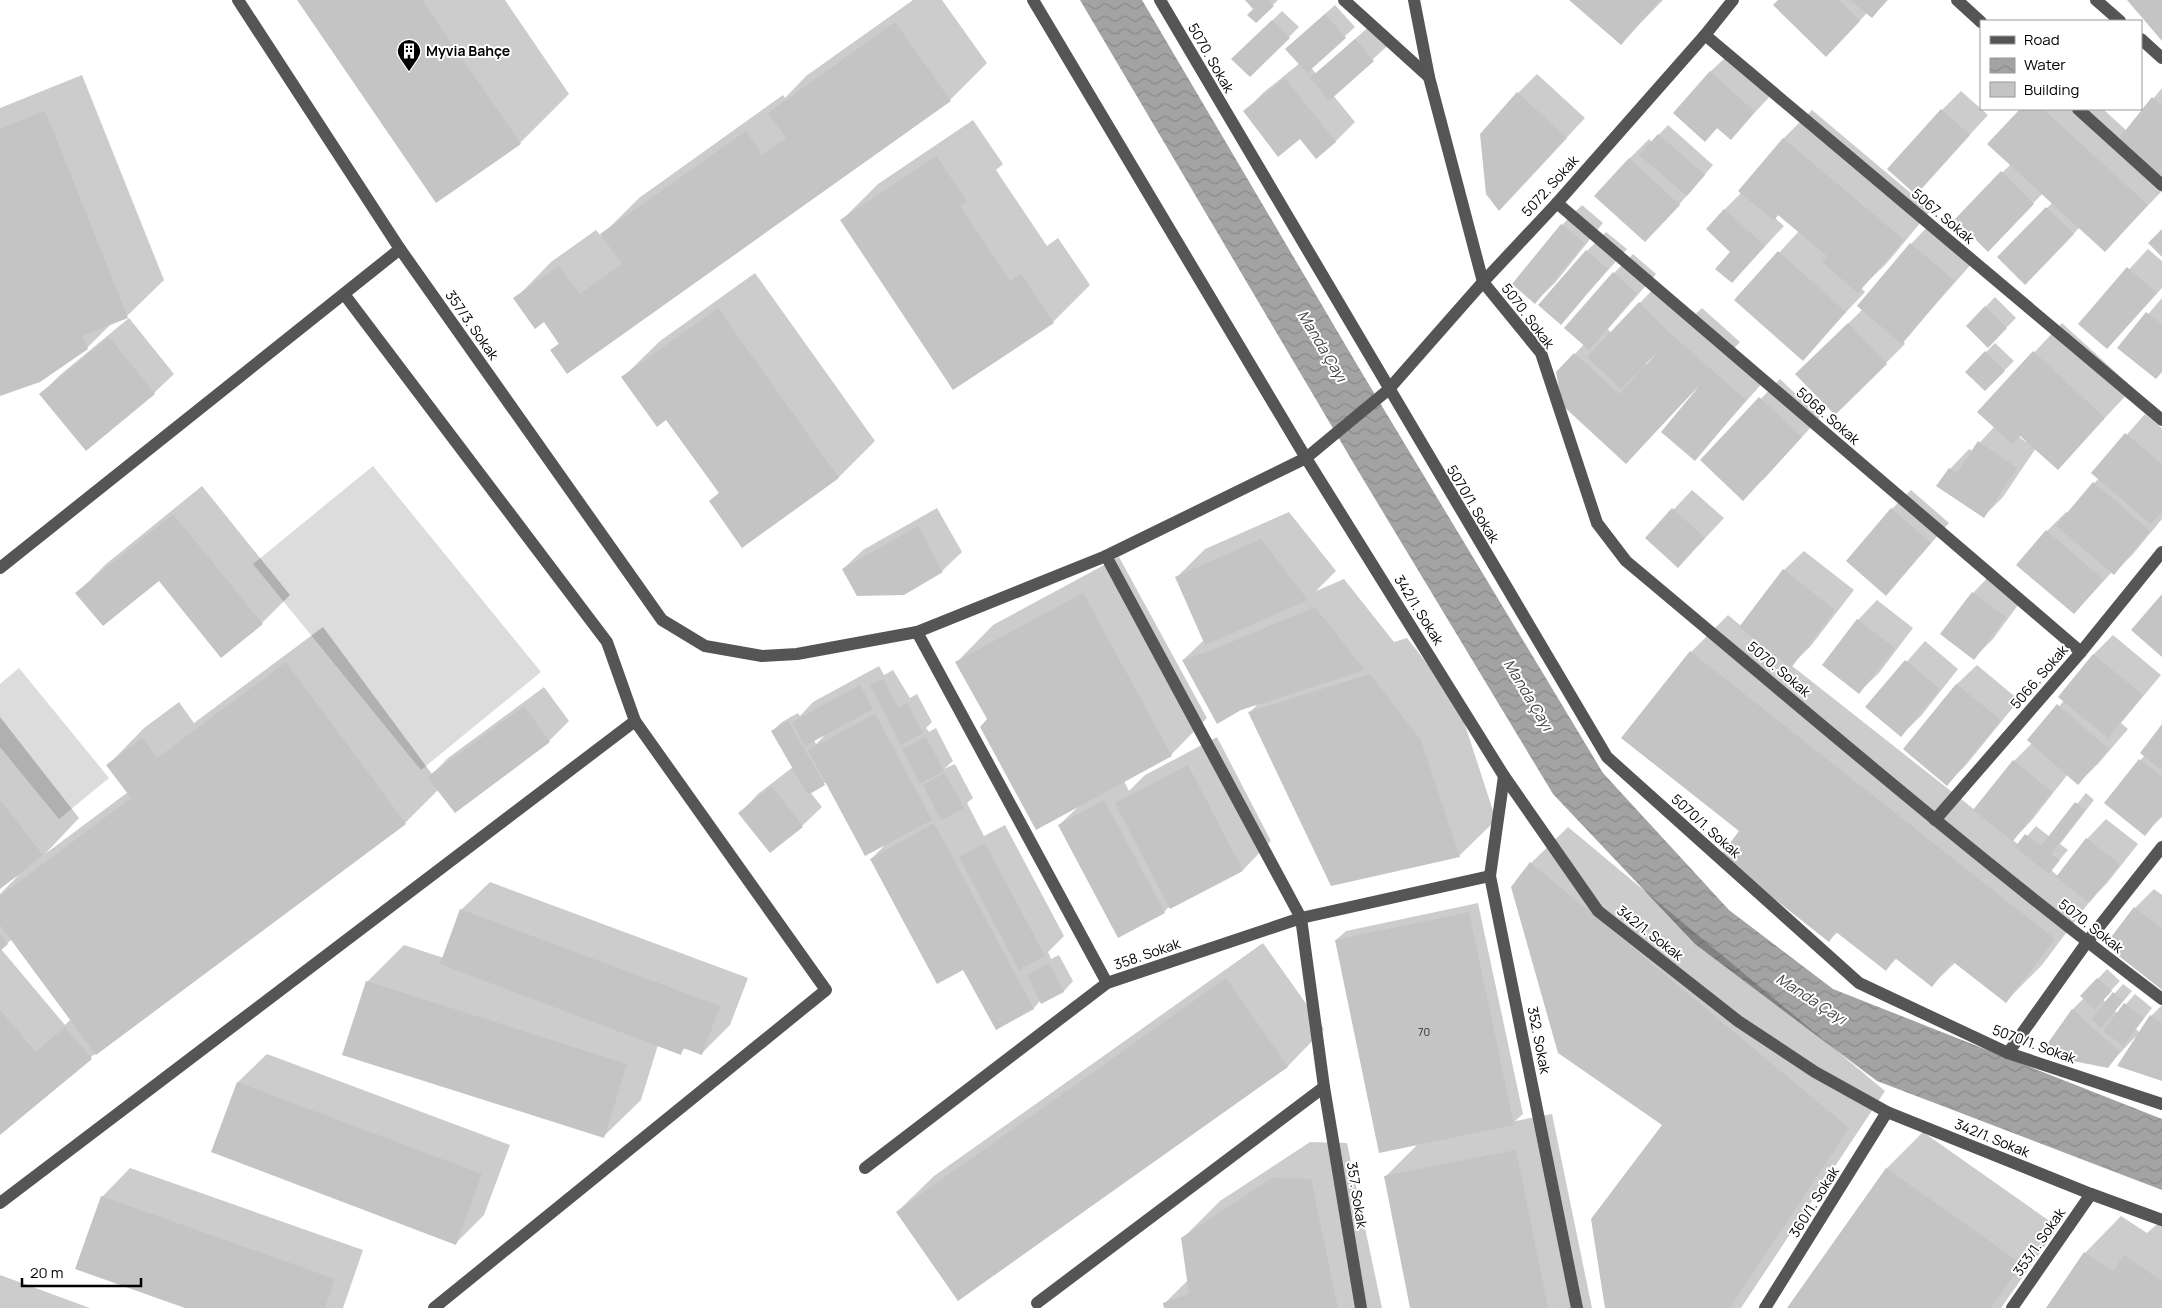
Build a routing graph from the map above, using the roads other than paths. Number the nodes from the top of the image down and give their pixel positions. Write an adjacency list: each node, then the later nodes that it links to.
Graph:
1 (238, 0): 18 (street, 357/3. Sokak)
2 (1033, 0): 23 (street, 342/1. Sokak)
3 (1160, 0): 21 (street, 5070. Sokak)
4 (1344, 0): 14 (street)
5 (1414, 0): 14 (street)
6 (1733, 0): 11 (street, 5072. Sokak)
7 (1957, 0): 10 (street)
8 (2096, 0): 9 (street)
9 (2119, 20)
10 (1980, 21)
11 (1705, 35): 17 (street, 5072. Sokak); 22 (street, 5067. Sokak)
12 (2142, 40): 13 (street)
13 (2162, 58)
14 (1429, 77): 19 (street)
15 (2079, 110): 16 (street)
16 (2162, 185)
17 (1556, 203): 19 (street, 5072. Sokak); 29 (street, 5068. Sokak)
18 (400, 249): 20 (street); 28 (street, 357/3. Sokak)
19 (1483, 282): 21 (street, 5072. Sokak); 32 (street, 5070. Sokak)
20 (344, 294): 26 (street); 30 (street)
21 (1388, 390): 23 (street, 5072. Sokak); 39 (street, 5070/1. Sokak)
22 (2162, 420)
23 (1306, 458): 25 (street, 5072. Sokak); 31 (street, 342/1. Sokak)
24 (2162, 552): 29 (street, 5066. Sokak)
25 (1106, 556): 27 (street, 5072. Sokak); 35 (street)
26 (0, 568)
27 (917, 632): 28 (street, 5072. Sokak); 37 (street)
28 (705, 646)
29 (2081, 652): 32 (street, 5066. Sokak)
30 (635, 721): 45 (street); 48 (street)
31 (1504, 776): 34 (street, 352. Sokak); 42 (street, 342/1. Sokak)
32 (1935, 820): 36 (street, 5070. Sokak)
33 (2162, 847): 36 (street)
34 (1490, 876): 35 (street, 358. Sokak); 50 (street, 352. Sokak)
35 (1301, 918): 37 (street, 358. Sokak); 40 (street, 357. Sokak)
36 (2087, 942): 38 (street, 5070. Sokak); 39 (street)
37 (1107, 983): 43 (street, 358. Sokak)
38 (2162, 999)
39 (2008, 1053): 41 (street, 5070/1. Sokak)
40 (1324, 1087): 47 (street); 49 (street, 357. Sokak)
41 (2162, 1104)
42 (1887, 1112): 44 (street, 342/1. Sokak); 51 (street, 360/1. Sokak)
43 (865, 1168)
44 (2091, 1194): 46 (street, 342/1. Sokak); 52 (street, 353/1. Sokak)
45 (0, 1203)
46 (2162, 1220)
47 (1038, 1303)
48 (434, 1308)
49 (1361, 1308)
50 (1577, 1308)
51 (1765, 1308)
52 (2012, 1308)

